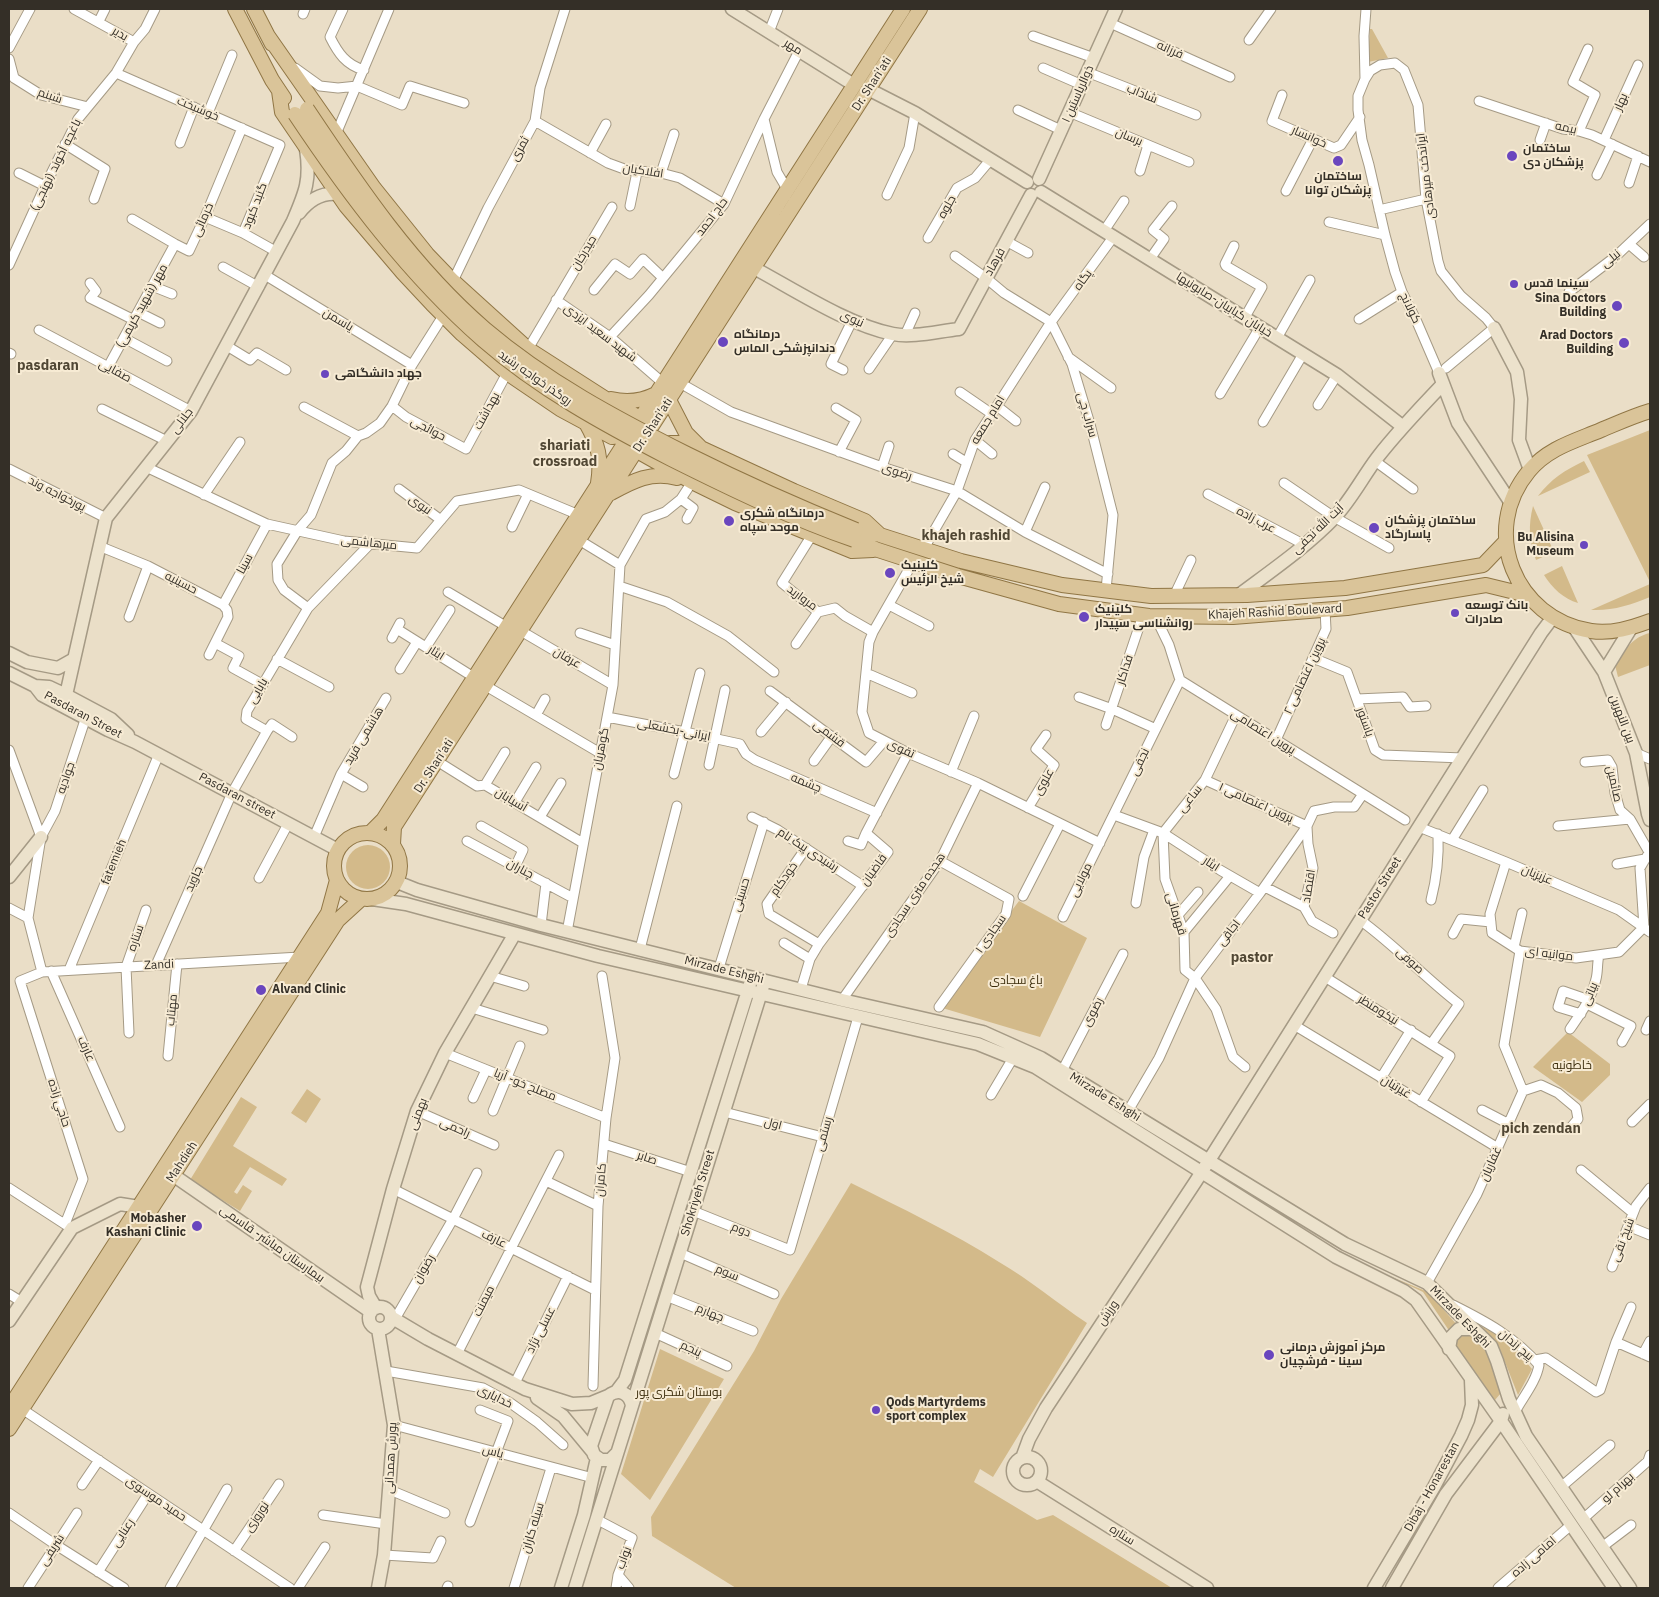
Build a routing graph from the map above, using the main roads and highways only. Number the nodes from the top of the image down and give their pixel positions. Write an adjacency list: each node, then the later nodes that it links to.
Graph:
1 (235, 9): 10 (main road)
2 (254, 9): 7 (main road)
3 (732, 9): 8 (main road, مهر)
4 (903, 9): 8 (main road, Dr. Shari'ati)
5 (920, 9): 9 (main road, Dr. Shari'ati)
6 (1116, 9): 13 (main road, ذوالریاستین ۱)
7 (268, 36): 11 (main road); 21 (main road)
8 (854, 85): 20 (main road, Dr. Shari'ati)
9 (868, 89): 13 (main road, خیابان کبابیان-صابونیها); 16 (main road, Dr. Shari'ati)
10 (278, 91): 11 (main road); 12 (main road)
11 (301, 111): 33 (main road, روگذر خواجه رشید, bridge)
12 (306, 149): 14 (main road); 15 (main road, جلالی)
13 (1035, 187): 18 (main road, فرهاد); 25 (main road, خیابان کبابیان-صابونیها)
14 (338, 194): 15 (main road); 23 (main road)
15 (293, 221): 45 (main road, جلالی)
16 (754, 268): 18 (main road, نبوی); 20 (main road, Dr. Shari'ati)
17 (1494, 328): 28 (main road)
18 (959, 329)
19 (1443, 375): 25 (main road, آیت الله نجفی); 31 (main road, کولانج)
20 (663, 392): 21 (main road); 24 (main road, Dr. Shari'ati); 27 (main road)
21 (606, 399): 23 (main road); 24 (main road)
22 (1650, 411): 28 (main road)
23 (585, 422): 30 (main road)
24 (647, 422): 26 (main road, Dr. Shari'ati)
25 (1402, 426): 37 (main road, آیت الله نجفی)
26 (631, 447): 29 (main road); 30 (main road, Dr. Shari'ati)
27 (701, 448): 29 (main road); 32 (main road)
28 (1530, 470): 31 (main road)
29 (692, 482): 30 (main road); 35 (main road)
30 (603, 490): 48 (main road, Dr. Shari'ati); 48 (main road, Dr. Shari'ati)
31 (1511, 503): 34 (main road)
32 (880, 534): 33 (main road); 37 (main road, Khajeh Rashid Boulevard)
33 (855, 535): 35 (main road, Khajeh Rashid Boulevard)
34 (1506, 541): 36 (main road, Khajeh Rashid Boulevard); 38 (main road)
35 (878, 550): 39 (main road, Khajeh Rashid Boulevard)
36 (1403, 579): 37 (main road, Khajeh Rashid Boulevard); 39 (main road)
37 (1239, 595)
38 (1527, 595): 39 (main road, Khajeh Rashid Boulevard); 40 (main road)
39 (1406, 598)
40 (1553, 617): 42 (main road); 66 (main road, Pastor Street)
41 (1650, 621): 43 (main road)
42 (1574, 627): 43 (main road); 46 (main road, بین النهرین)
43 (1631, 628): 46 (main road)
44 (9, 653): 45 (main road)
45 (74, 659): 50 (main road, جلالی)
46 (1604, 672): 52 (main road, بین النهرین)
47 (9, 673): 49 (main road, Pasdaran Street)
48 (480, 682): 53 (main road, Dr. Shari'ati); 55 (main road, Dr. Shari'ati)
49 (35, 686): 50 (main road, Pasdaran Street); 51 (main road, Pasdaran Street)
50 (66, 695): 51 (main road, Pasdaran Street)
51 (135, 742): 56 (main road, Pasdaran street)
52 (1650, 820)
53 (370, 833): 55 (main road); 56 (main road)
54 (41, 837): 57 (main road)
55 (393, 844): 59 (main road)
56 (338, 850): 58 (main road)
57 (9, 878)
58 (337, 880): 60 (main road); 71 (main road, Mahdieh)
59 (397, 882): 60 (main road); 62 (main road, Mirzade Eshghi)
60 (366, 899): 61 (main road, Mirzade Eshghi); 70 (main road, Mahdieh)
61 (514, 934): 64 (main road, Mirzade Eshghi); 74 (main road, بهمنی)
62 (751, 976): 63 (main road, Mirzade Eshghi); 64 (main road, Shokriyeh Street)
63 (764, 980): 65 (main road, Shokriyeh Street); 67 (main road, Mirzade Eshghi)
64 (748, 992): 65 (main road, Mirzade Eshghi); 81 (main road, Shokriyeh Street)
65 (761, 995): 69 (main road, Mirzade Eshghi); 83 (main road, Shokriyeh Street)
66 (1223, 1138): 67 (main road); 68 (main road, Pastor Street)
67 (1176, 1141): 68 (main road, Mirzade Eshghi)
68 (1209, 1161): 69 (main road, ورزش); 72 (main road, Mirzade Eshghi)
69 (1202, 1172): 73 (main road, Mirzade Eshghi); 89 (main road, ورزش)
70 (173, 1175): 74 (main road, بیمارستان مباشر- قاسمی); 84 (main road, Mahdieh)
71 (139, 1207): 75 (main road); 84 (main road, Mahdieh)
72 (1345, 1244): 73 (main road); 77 (main road, Mirzade Eshghi)
73 (1336, 1257): 78 (main road, Mirzade Eshghi)
74 (374, 1310): 76 (main road); 76 (main road)
75 (9, 1321)
76 (387, 1323): 80 (main road); 94 (main road, پورش همدانی)
77 (1472, 1328): 78 (main road); 82 (main road, Mirzade Eshghi)
78 (1449, 1349): 79 (main road, Mirzade Eshghi)
79 (1471, 1380): 85 (main road, Mirzade Eshghi); 91 (main road, Dibaj - Honarestan)
80 (519, 1387): 81 (main road, خدایاری); 88 (main road, خدایاری)
81 (612, 1394): 83 (main road); 88 (main road, Shokriyeh Street)
82 (1509, 1399): 85 (main road, Dibaj - Honarestan); 93 (main road, Mirzade Eshghi)
83 (632, 1406): 87 (main road, Shokriyeh Street)
84 (15, 1408): 86 (main road, Mahdieh)
85 (1501, 1421): 92 (main road, Dibaj - Honarestan); 93 (main road, Mirzade Eshghi)
86 (9, 1429)
87 (617, 1453): 88 (main road); 96 (main road)
88 (594, 1455): 95 (main road)
89 (1022, 1458): 90 (main road); 90 (main road)
90 (1038, 1482): 97 (main road, ستاره)
91 (1434, 1487): 92 (main road); 98 (main road, Dibaj - Honarestan)
92 (1446, 1494): 99 (main road, Dibaj - Honarestan)
93 (1577, 1522): 100 (main road, Mirzade Eshghi); 101 (main road, Mirzade Eshghi)
94 (378, 1588)
95 (561, 1588)
96 (575, 1588)
97 (1207, 1588)
98 (1374, 1588)
99 (1392, 1588)
100 (1614, 1588)
101 (1630, 1588)

